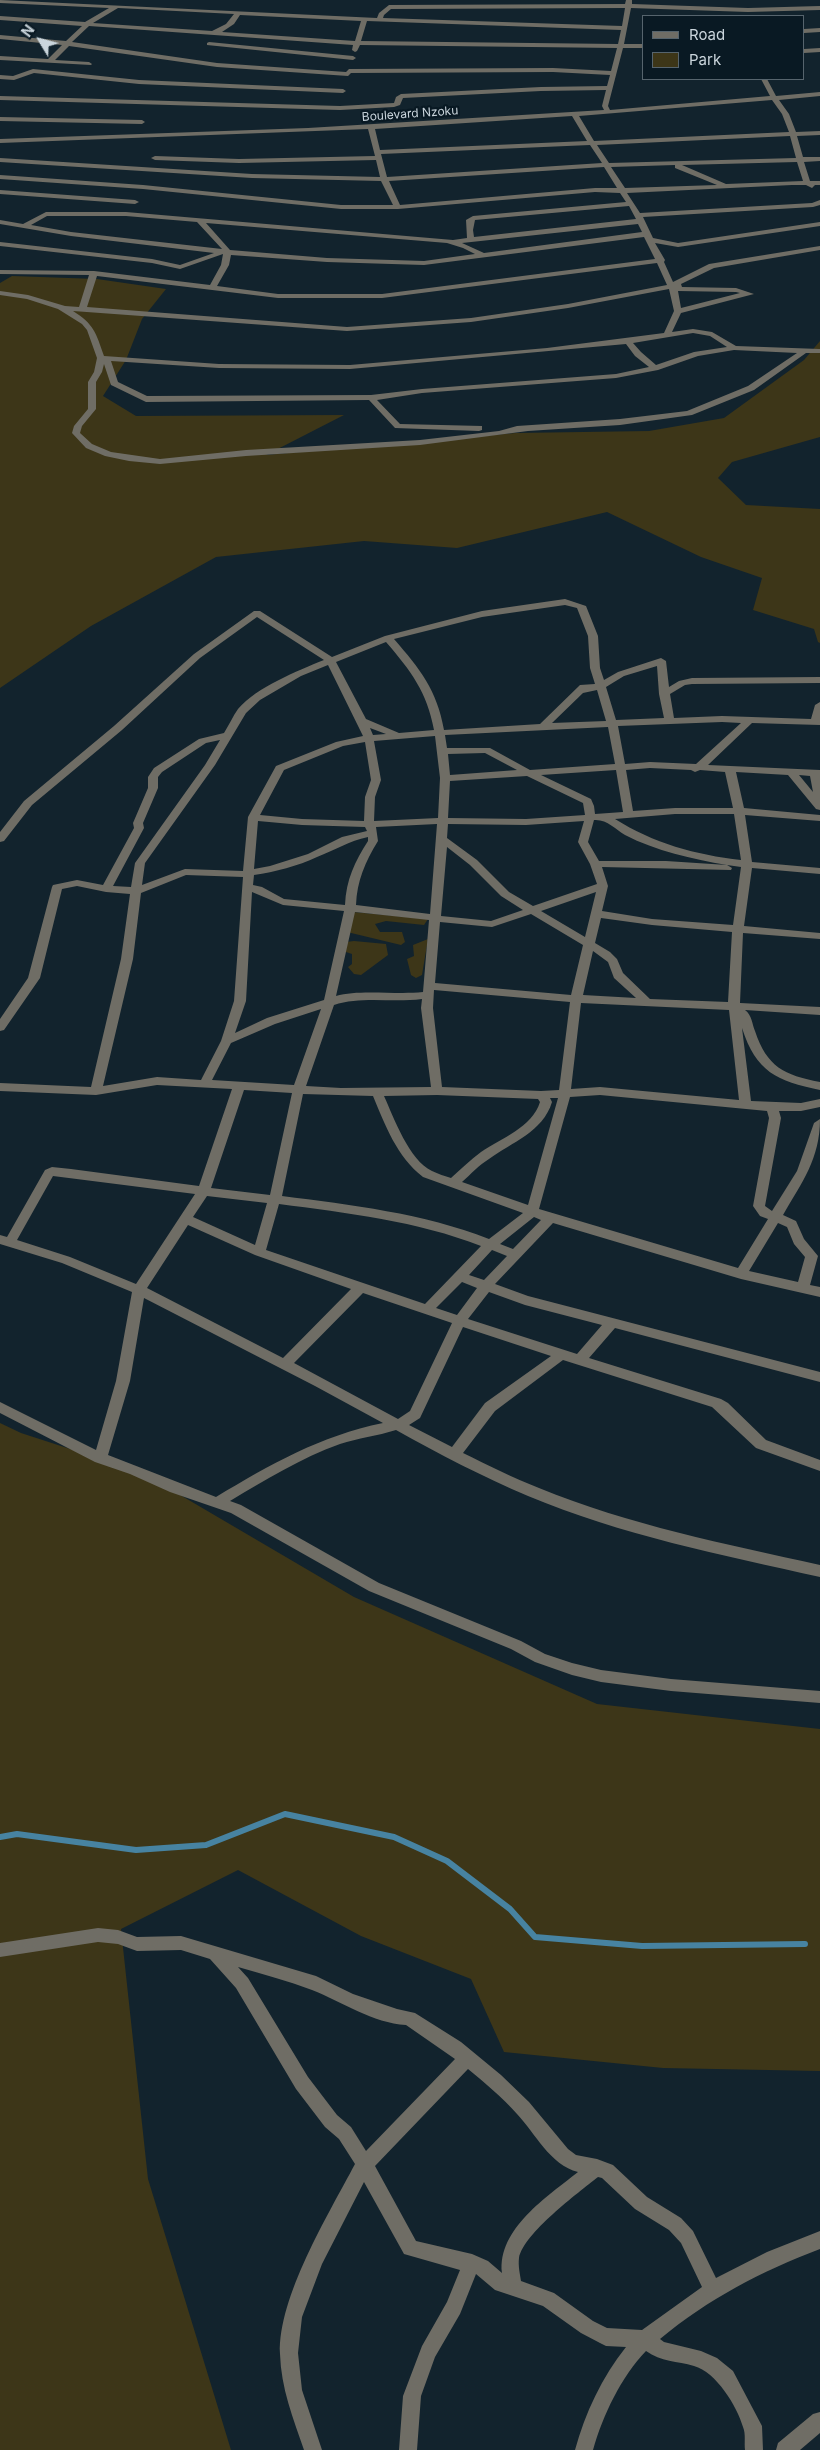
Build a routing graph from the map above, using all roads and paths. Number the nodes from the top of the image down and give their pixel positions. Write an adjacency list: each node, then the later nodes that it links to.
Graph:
1 (121, 0): 6 (street)
2 (747, 0): 9 (street)
3 (0, 1): 6 (street)
4 (412, 3): 5 (street); 13 (street)
5 (629, 3): 9 (street); 15 (street)
6 (116, 6): 8 (street); 14 (street)
7 (820, 8): 9 (street)
8 (238, 12): 12 (street); 18 (street)
9 (750, 13)
10 (0, 18): 11 (street)
11 (20, 19): 14 (street); 19 (street)
12 (364, 19): 13 (street); 21 (street)
13 (380, 20): 15 (street)
14 (88, 24): 18 (street); 20 (street)
15 (625, 28): 23 (street)
16 (805, 30): 17 (street)
17 (820, 30)
18 (211, 34): 21 (street)
19 (0, 37): 20 (street)
20 (66, 43): 29 (street); 30 (street)
21 (357, 43): 23 (street); 28 (street)
22 (210, 44): 28 (street)
23 (620, 46): 24 (street); 31 (street)
24 (642, 46)
25 (805, 50): 26 (street)
26 (820, 50)
27 (0, 58): 29 (street)
28 (353, 58): 30 (street)
29 (50, 61): 32 (street)
30 (348, 73): 31 (street); 37 (street)
31 (613, 73): 35 (street)
32 (78, 76): 33 (street); 36 (street)
33 (0, 77)
34 (764, 80): 40 (street)
35 (610, 88): 43 (street); 46 (street)
36 (194, 91): 37 (street); 41 (street)
37 (343, 91): 46 (street)
38 (820, 94): 40 (street, Boulevard Nzoku)
39 (0, 98): 42 (street)
40 (775, 98): 43 (street, Boulevard Nzoku); 50 (street)
41 (189, 104): 42 (street); 46 (street)
42 (148, 109): 47 (street)
43 (608, 112): 44 (street, Boulevard Nzoku)
44 (574, 114): 48 (street, Boulevard Nzoku); 53 (street)
45 (0, 119): 47 (street)
46 (338, 119): 48 (street, Boulevard Nzoku); 54 (street, Boulevard Nzoku)
47 (142, 122): 51 (street)
48 (370, 128): 55 (street)
49 (820, 133): 50 (street)
50 (792, 134): 53 (street); 58 (street)
51 (136, 137): 52 (street, Boulevard Nzoku); 54 (street, Boulevard Nzoku)
52 (0, 141)
53 (592, 141): 55 (street); 60 (street)
54 (157, 147): 55 (street); 61 (street)
55 (377, 155): 63 (street)
56 (820, 159): 58 (street)
57 (0, 160): 61 (street)
58 (799, 161): 59 (street); 64 (street)
59 (671, 163): 60 (street); 65 (street)
60 (607, 165): 63 (street); 68 (street)
61 (147, 170): 63 (street); 66 (street)
62 (0, 177): 66 (street)
63 (384, 179): 73 (street)
64 (807, 183): 65 (street); 67 (street)
65 (723, 185): 68 (street)
66 (140, 186): 70 (street); 73 (street)
67 (820, 187)
68 (624, 191): 72 (street); 73 (street)
69 (0, 192): 70 (street)
70 (135, 202): 74 (street)
71 (820, 202): 75 (street)
72 (631, 204): 75 (street); 81 (street)
73 (398, 207)
74 (126, 214): 76 (street); 79 (street)
75 (639, 218): 80 (street); 81 (street)
76 (200, 220): 82 (street); 85 (street)
77 (0, 222): 79 (street)
78 (820, 224): 80 (street)
79 (24, 226): 85 (street)
80 (649, 237): 86 (street); 87 (street)
81 (469, 240): 82 (street)
82 (446, 241): 86 (street)
83 (0, 244): 85 (street)
84 (820, 248): 90 (street)
85 (226, 252): 86 (street); 91 (street)
86 (482, 255)
87 (661, 260): 90 (street); 91 (street)
88 (0, 272): 89 (street)
89 (94, 273): 91 (street); 94 (street)
90 (674, 288): 94 (street); 95 (street); 95 (street)
91 (211, 289)
92 (0, 293): 93 (street)
93 (61, 308): 94 (street); 101 (street)
94 (84, 308)
95 (678, 311): 96 (street)
96 (667, 335): 97 (street); 98 (street)
97 (628, 342): 101 (street); 102 (street)
98 (734, 348): 100 (street); 102 (street)
99 (820, 351): 100 (street)
100 (803, 352): 104 (street)
101 (104, 358): 103 (street); 104 (street)
102 (654, 368): 103 (street)
103 (371, 398): 104 (street)
104 (525, 429)
105 (388, 638): 106 (street); 107 (street); 119 (street)
106 (330, 660): 114 (street); 120 (street); 140 (street)
107 (595, 668): 109 (street); 110 (street)
108 (820, 680): 111 (street)
109 (600, 686): 110 (street); 111 (street); 117 (street)
110 (578, 691): 118 (street)
111 (664, 694): 115 (street)
112 (820, 705): 116 (street)
113 (749, 720): 115 (street); 116 (street); 125 (street)
114 (362, 721): 121 (street); 122 (street)
115 (670, 721): 117 (street)
116 (818, 722)
117 (612, 723): 118 (street); 124 (street)
118 (542, 727): 119 (street)
119 (439, 732): 121 (street); 123 (street)
120 (228, 735): 148 (street); 149 (street)
121 (399, 736): 122 (street)
122 (369, 738): 134 (street); 139 (street)
123 (443, 751): 128 (street); 130 (street)
124 (619, 767): 125 (street); 128 (street); 133 (street)
125 (695, 769): 126 (street)
126 (730, 770): 127 (street); 132 (street)
127 (791, 772): 129 (street); 131 (street)
128 (530, 773): 130 (street); 136 (street)
129 (818, 773): 131 (street)
130 (445, 778): 138 (street)
131 (820, 805)
132 (739, 810): 133 (street); 137 (street); 143 (street)
133 (629, 815): 135 (street)
134 (253, 817): 139 (street); 145 (street)
135 (605, 817): 136 (street); 143 (street)
136 (590, 818): 138 (street); 142 (street)
137 (820, 818)
138 (443, 821): 139 (street); 141 (street)
139 (371, 828): 145 (street); 150 (street)
140 (0, 838)
141 (442, 839): 151 (street); 153 (street)
142 (595, 864): 143 (street); 146 (street)
143 (747, 867): 144 (street); 154 (street)
144 (820, 870)
145 (248, 872): 147 (street); 149 (street)
146 (603, 886): 151 (street); 152 (street)
147 (249, 888): 150 (street); 164 (street)
148 (106, 889): 149 (street); 163 (street)
149 (136, 891): 169 (street)
150 (350, 909): 153 (street); 160 (street)
151 (534, 910): 153 (street); 156 (street)
152 (597, 914): 154 (street); 156 (street)
153 (435, 918): 157 (street)
154 (738, 929): 155 (street); 161 (street)
155 (820, 936)
156 (589, 944): 158 (street); 159 (street)
157 (429, 991): 158 (street); 160 (street); 171 (street)
158 (576, 999): 159 (street); 173 (street)
159 (645, 1000): 161 (street)
160 (329, 1002): 164 (street); 170 (street)
161 (734, 1007): 162 (street); 166 (street); 176 (street)
162 (820, 1011)
163 (0, 1027)
164 (227, 1041): 165 (street)
165 (204, 1085): 168 (street); 169 (street)
166 (820, 1086)
167 (0, 1087): 169 (street)
168 (239, 1087): 170 (street); 180 (street)
169 (96, 1091)
170 (298, 1091): 172 (street); 181 (street)
171 (437, 1091): 172 (street); 174 (street)
172 (377, 1092): 179 (street)
173 (564, 1093): 174 (street); 176 (street); 182 (street)
174 (541, 1095): 179 (street)
175 (820, 1103): 177 (street)
176 (745, 1104): 177 (street)
177 (772, 1107): 183 (street)
178 (820, 1123): 183 (street)
179 (452, 1184): 182 (street)
180 (204, 1192): 181 (street); 184 (street); 186 (street)
181 (275, 1198): 187 (street); 188 (street)
182 (532, 1212): 185 (street); 187 (street)
183 (774, 1217): 190 (street); 194 (street)
184 (188, 1218): 188 (street); 195 (street)
185 (550, 1218): 189 (street); 190 (street)
186 (5, 1240): 195 (street)
187 (491, 1244): 189 (street); 191 (street)
188 (259, 1252): 192 (street)
189 (514, 1254): 193 (street)
190 (741, 1274): 194 (street)
191 (458, 1276): 193 (street); 197 (street)
192 (362, 1286): 197 (street); 202 (street)
193 (486, 1286): 198 (street); 199 (street)
194 (802, 1288): 196 (street)
195 (140, 1290): 202 (street); 207 (street)
196 (820, 1292)
197 (427, 1310): 198 (street)
198 (459, 1321): 200 (street); 205 (street)
199 (612, 1323): 201 (street); 203 (street)
200 (562, 1354): 201 (street); 206 (street)
201 (580, 1359): 208 (street)
202 (284, 1365): 205 (street)
203 (820, 1377)
204 (0, 1407): 207 (street)
205 (395, 1425): 206 (street); 209 (street)
206 (454, 1455): 210 (street)
207 (100, 1458): 209 (street)
208 (820, 1466)
209 (218, 1502): 211 (street)
210 (820, 1571)
211 (820, 1697)
212 (0, 1950): 213 (street)
213 (216, 1955): 214 (street); 215 (street)
214 (467, 2058): 215 (street); 216 (street)
215 (363, 2166): 218 (street); 223 (street)
216 (597, 2166): 219 (street); 220 (street)
217 (820, 2240): 220 (street)
218 (472, 2263): 219 (street); 224 (street)
219 (513, 2289): 221 (street)
220 (712, 2289): 221 (street)
221 (644, 2339): 225 (street); 226 (street)
222 (820, 2421): 227 (street)
223 (314, 2450)
224 (408, 2450)
225 (584, 2450)
226 (754, 2450)
227 (785, 2450)

